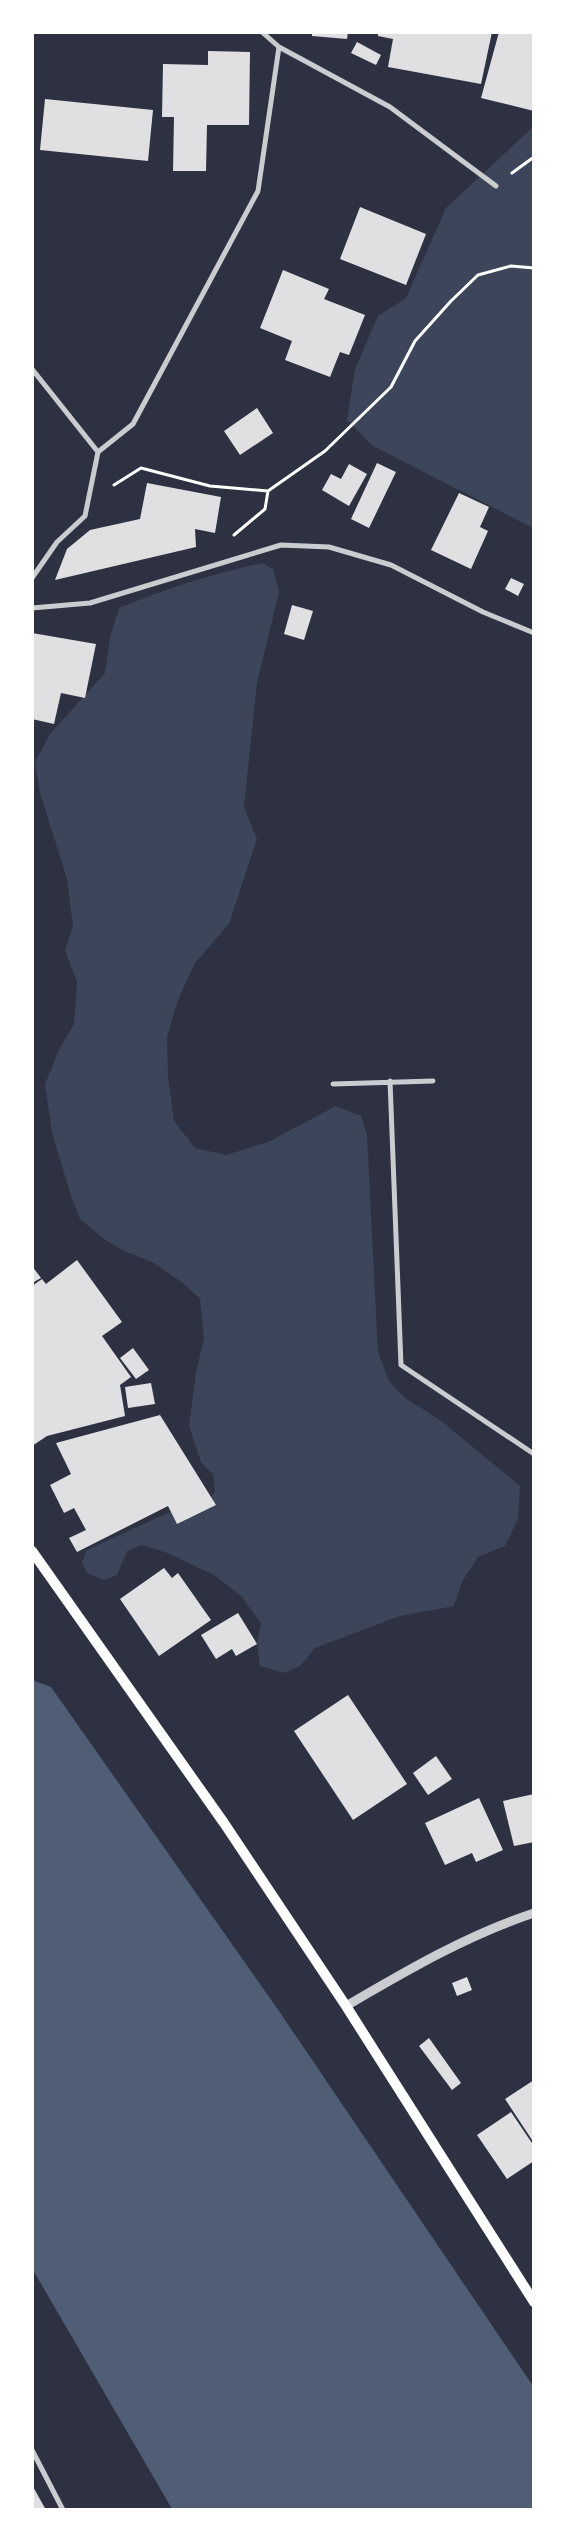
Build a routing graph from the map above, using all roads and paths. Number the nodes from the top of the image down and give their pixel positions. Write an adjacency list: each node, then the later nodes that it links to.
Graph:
1 (262, 32): 2 (street)
2 (279, 47): 3 (street); 6 (street)
3 (496, 186)
4 (534, 268): 7 (path)
5 (32, 369): 6 (street)
6 (98, 452): 8 (street)
7 (268, 491): 8 (path); 9 (path)
8 (88, 502): 10 (street)
9 (229, 561): 11 (street); 12 (street)
10 (32, 578)
11 (32, 608)
12 (534, 633)
13 (390, 1081): 14 (street); 15 (street); 16 (street)
14 (433, 1081)
15 (334, 1084)
16 (534, 1454)
17 (32, 1551): 19 (main road)
18 (534, 1913): 19 (street)
19 (346, 2006): 20 (main road)
20 (534, 2302)
21 (32, 2450): 22 (street)
22 (63, 2510)

